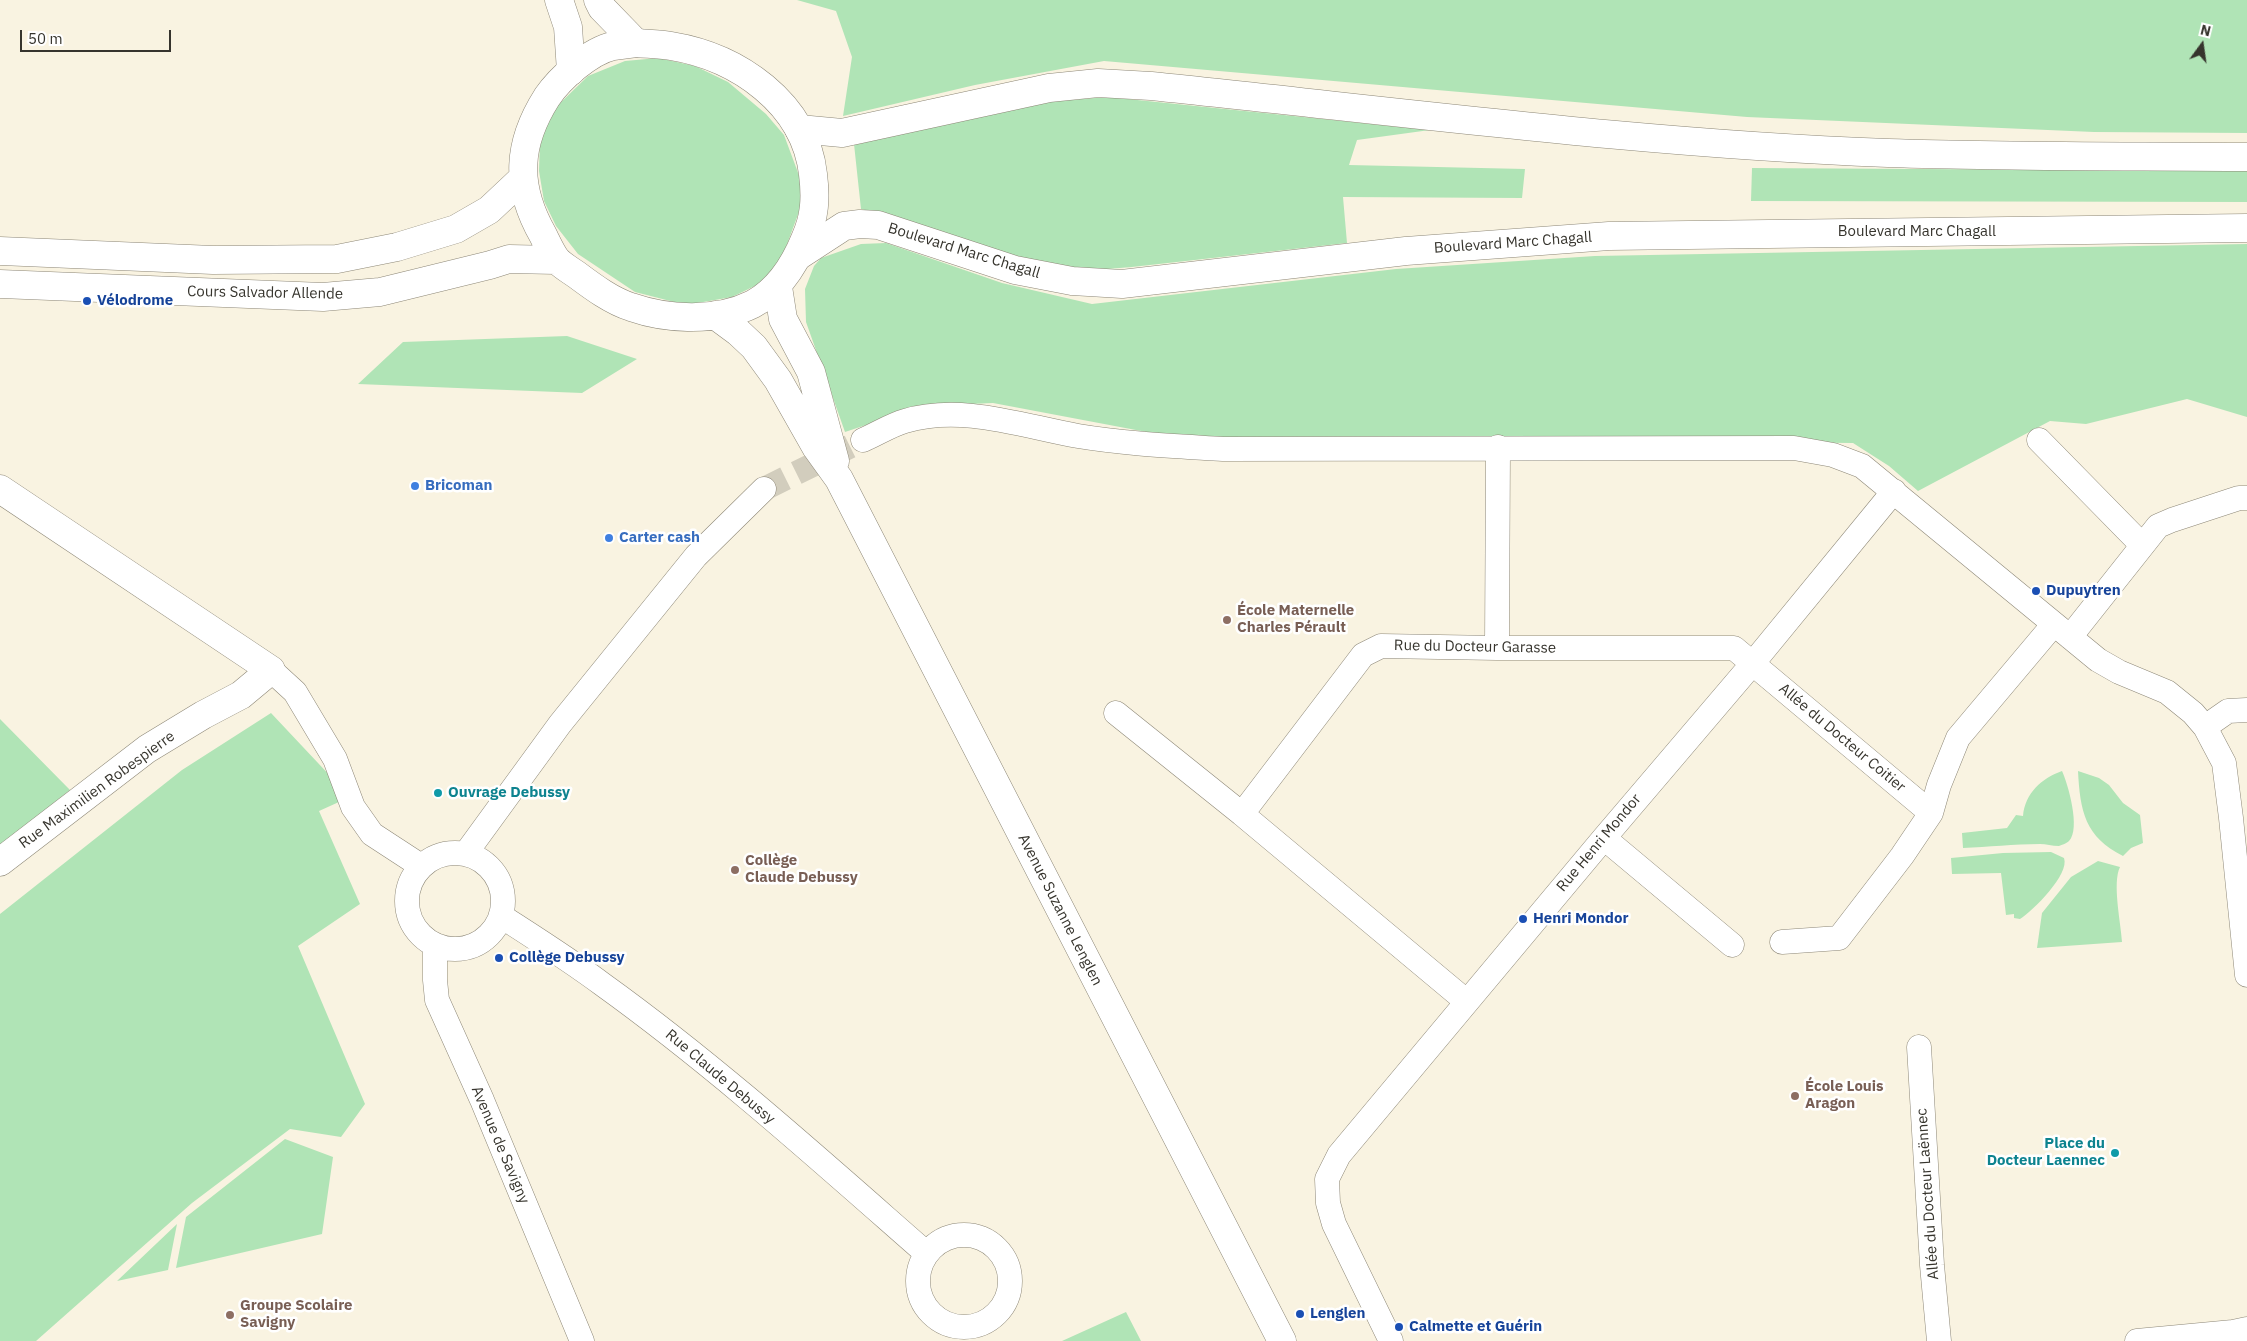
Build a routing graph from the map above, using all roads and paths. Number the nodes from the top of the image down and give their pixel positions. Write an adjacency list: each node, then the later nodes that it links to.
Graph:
1 (559, 0): 4 (main road)
2 (598, 0): 3 (main road)
3 (636, 43): 4 (main road); 5 (main road)
4 (571, 71): 7 (main road)
5 (799, 129): 6 (main road); 10 (main road)
6 (2247, 157)
7 (522, 179): 9 (main road); 11 (main road)
8 (2247, 228): 10 (main road, Boulevard Marc Chagall)
9 (0, 251)
10 (798, 256): 13 (main road)
11 (556, 260): 12 (main road, Cours Salvador Allende); 14 (main road)
12 (0, 284)
13 (778, 287): 14 (main road); 18 (main road, Avenue Suzanne Lenglen)
14 (715, 315): 18 (main road, Avenue Suzanne Lenglen)
15 (863, 440): 17 (street)
16 (2039, 440): 23 (street)
17 (1498, 447): 21 (street); 25 (street)
18 (839, 479): 48 (main road, Avenue Suzanne Lenglen)
19 (0, 489): 27 (main road)
20 (764, 489): 34 (street)
21 (1894, 490): 24 (street); 26 (street, Rue Henri Mondor)
22 (2247, 498): 23 (street)
23 (2142, 545): 24 (street)
24 (2062, 630): 30 (street); 31 (street)
25 (1497, 648): 26 (street, Rue du Docteur Garasse); 32 (street, Rue du Docteur Garasse)
26 (1753, 663): 31 (street, Allée du Docteur Coitier); 33 (street, Rue Henri Mondor)
27 (271, 670): 35 (main road, Rue Maximilien Robespierre); 36 (street)
28 (2247, 710): 30 (street)
29 (1116, 713): 32 (street)
30 (2206, 727): 41 (street)
31 (1931, 813): 38 (street)
32 (1242, 814): 42 (street)
33 (1604, 838): 39 (street); 42 (street, Rue Henri Mondor)
34 (466, 853): 36 (street); 37 (street)
35 (0, 862)
36 (421, 866): 40 (street)
37 (501, 916): 40 (street); 44 (street, Rue Claude Debussy)
38 (1782, 942)
39 (1732, 945)
40 (435, 946): 47 (street, Avenue de Savigny)
41 (2247, 974)
42 (1466, 1001): 49 (street, Rue Henri Mondor)
43 (1919, 1047): 50 (street, Allée du Docteur Laënnec)
44 (926, 1253)
45 (2247, 1329): 46 (street); 51 (street)
46 (2247, 1337)
47 (582, 1341)
48 (1282, 1341)
49 (1392, 1341)
50 (1939, 1341)
51 (2137, 1341)

